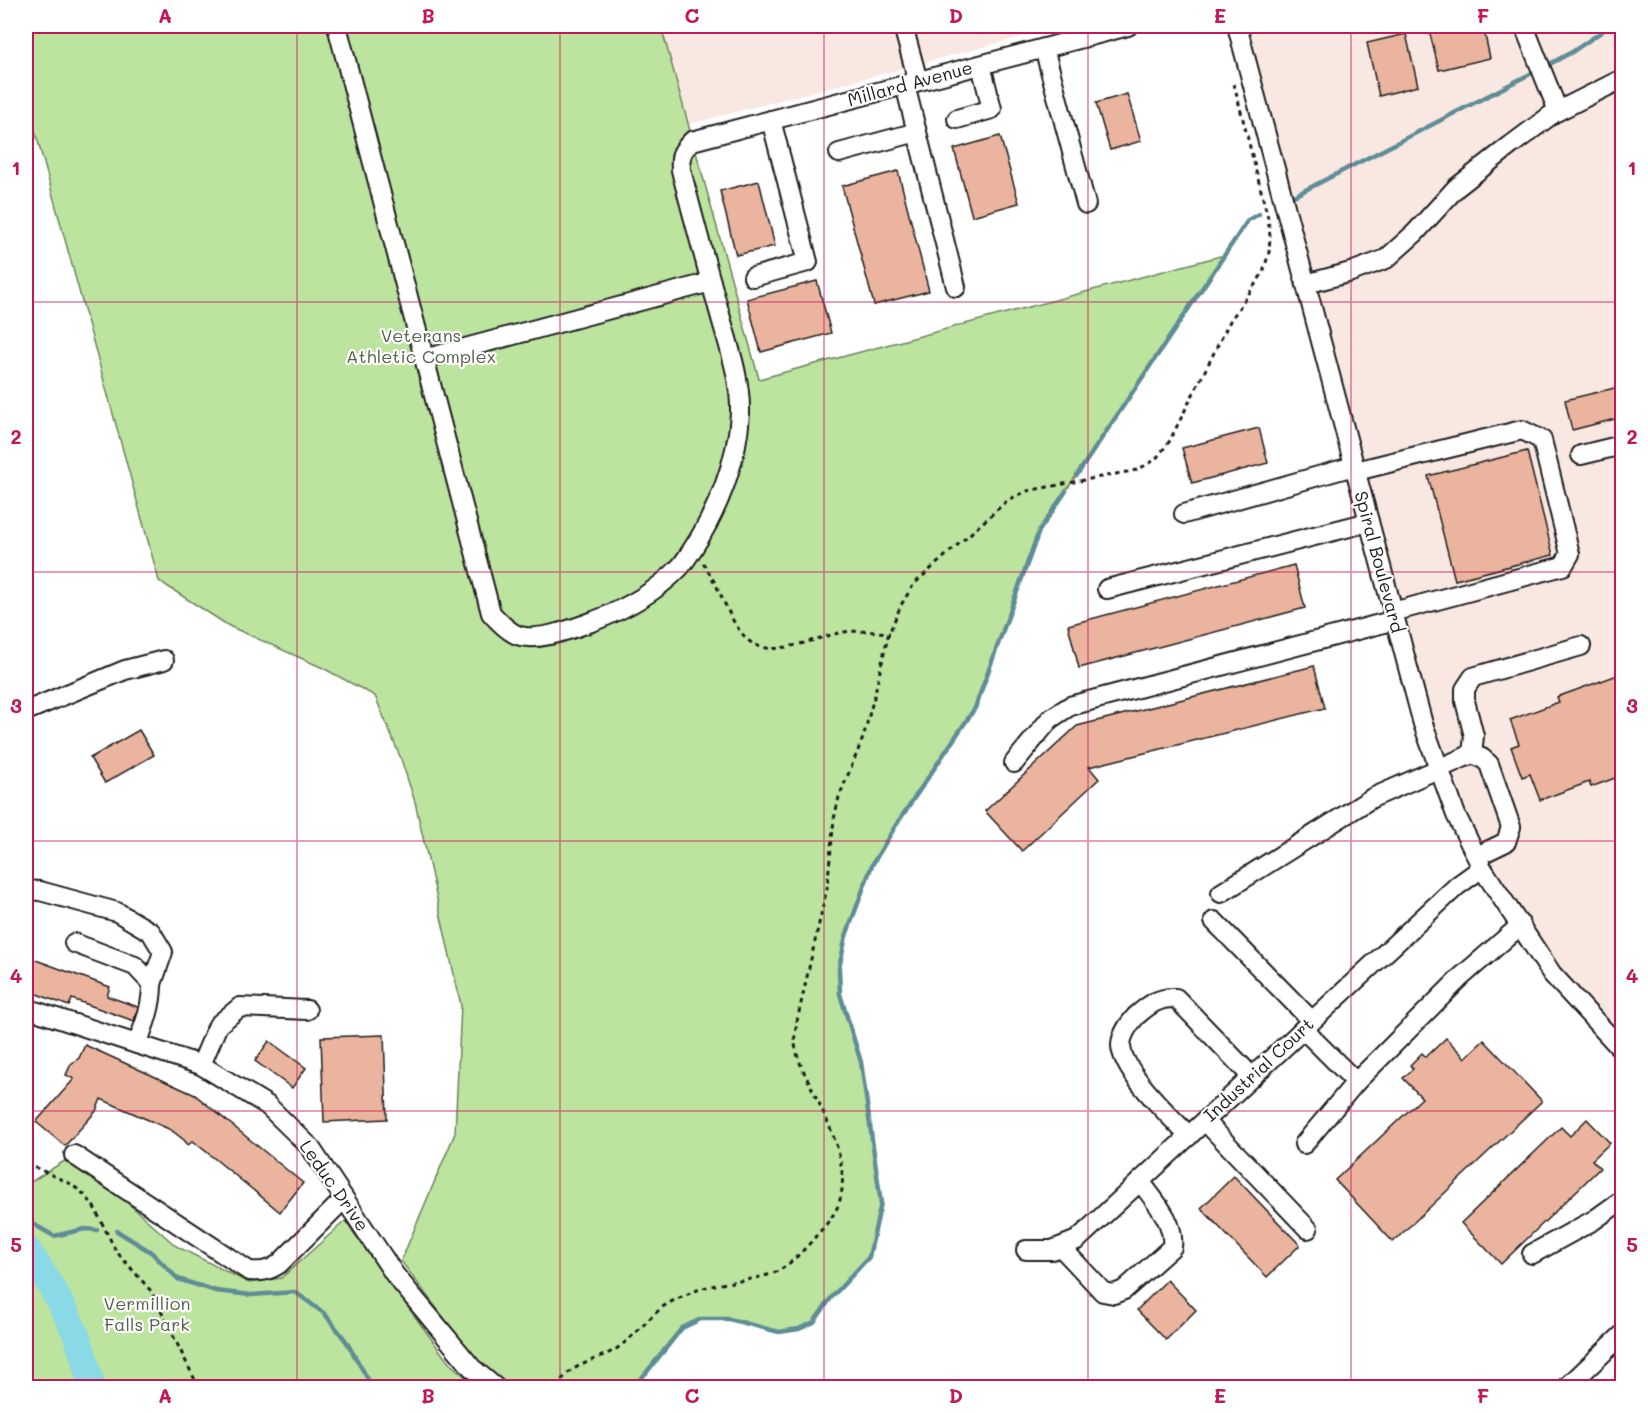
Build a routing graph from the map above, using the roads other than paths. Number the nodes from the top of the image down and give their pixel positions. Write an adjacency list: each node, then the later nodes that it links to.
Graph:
1 (337, 26): 20 (street)
2 (903, 26): 9 (street)
3 (1128, 26): 6 (street, Millard Avenue)
4 (1237, 26): 18 (street, Spiral Boulevard)
5 (1524, 26): 10 (street)
6 (1044, 48): 7 (street, Millard Avenue); 15 (street)
7 (981, 65): 9 (street, Millard Avenue); 11 (street)
8 (1623, 79): 10 (street)
9 (912, 83): 12 (street, Millard Avenue); 13 (street)
10 (1558, 111): 18 (street)
11 (957, 119)
12 (771, 120): 16 (street); 17 (street, Millard Avenue)
13 (917, 132): 14 (street); 19 (street)
14 (839, 153)
15 (1086, 204)
16 (753, 277)
17 (711, 282): 20 (street); 20 (street)
18 (1306, 284): 23 (street, Spiral Boulevard)
19 (956, 287)
20 (424, 359)
21 (1623, 445): 22 (street)
22 (1581, 455)
23 (1355, 468): 24 (street); 25 (street, Spiral Boulevard); 27 (street)
24 (1184, 514)
25 (1369, 522): 26 (street); 27 (street, Spiral Boulevard)
26 (1107, 589)
27 (1394, 616): 32 (street); 33 (street, Spiral Boulevard)
28 (1581, 646): 31 (street)
29 (164, 660): 30 (street)
30 (26, 711)
31 (1472, 754): 33 (street); 34 (street, Industrial Court)
32 (1014, 763)
33 (1439, 769): 34 (street, Spiral Boulevard); 36 (street)
34 (1480, 862): 38 (street, Spiral Boulevard); 43 (street, Industrial Court)
35 (26, 890): 40 (street)
36 (1221, 893)
37 (1214, 921): 43 (street)
38 (1521, 926): 45 (street, Spiral Boulevard); 48 (street)
39 (74, 943): 40 (street)
40 (152, 984): 44 (street)
41 (26, 1008): 44 (street, Leduc Drive)
42 (307, 1011): 46 (street)
43 (1308, 1025): 47 (street, Industrial Court); 48 (street)
44 (137, 1044): 46 (street, Leduc Drive)
45 (1623, 1050)
46 (201, 1065): 54 (street, Leduc Drive)
47 (1252, 1077): 49 (street, Industrial Court); 50 (street)
48 (1356, 1082): 51 (street)
49 (1205, 1121): 50 (street, Industrial Court); 56 (street)
50 (1189, 1136): 53 (street, Industrial Court)
51 (1304, 1144)
52 (74, 1155): 54 (street)
53 (1140, 1181): 57 (street, Industrial Court); 57 (street)
54 (344, 1199): 61 (street, Leduc Drive)
55 (1623, 1200): 59 (street)
56 (1308, 1229)
57 (1061, 1247): 58 (street, Industrial Court)
58 (1026, 1250)
59 (1532, 1254)
60 (1623, 1335): 62 (street)
61 (496, 1388)
62 (1566, 1388)

